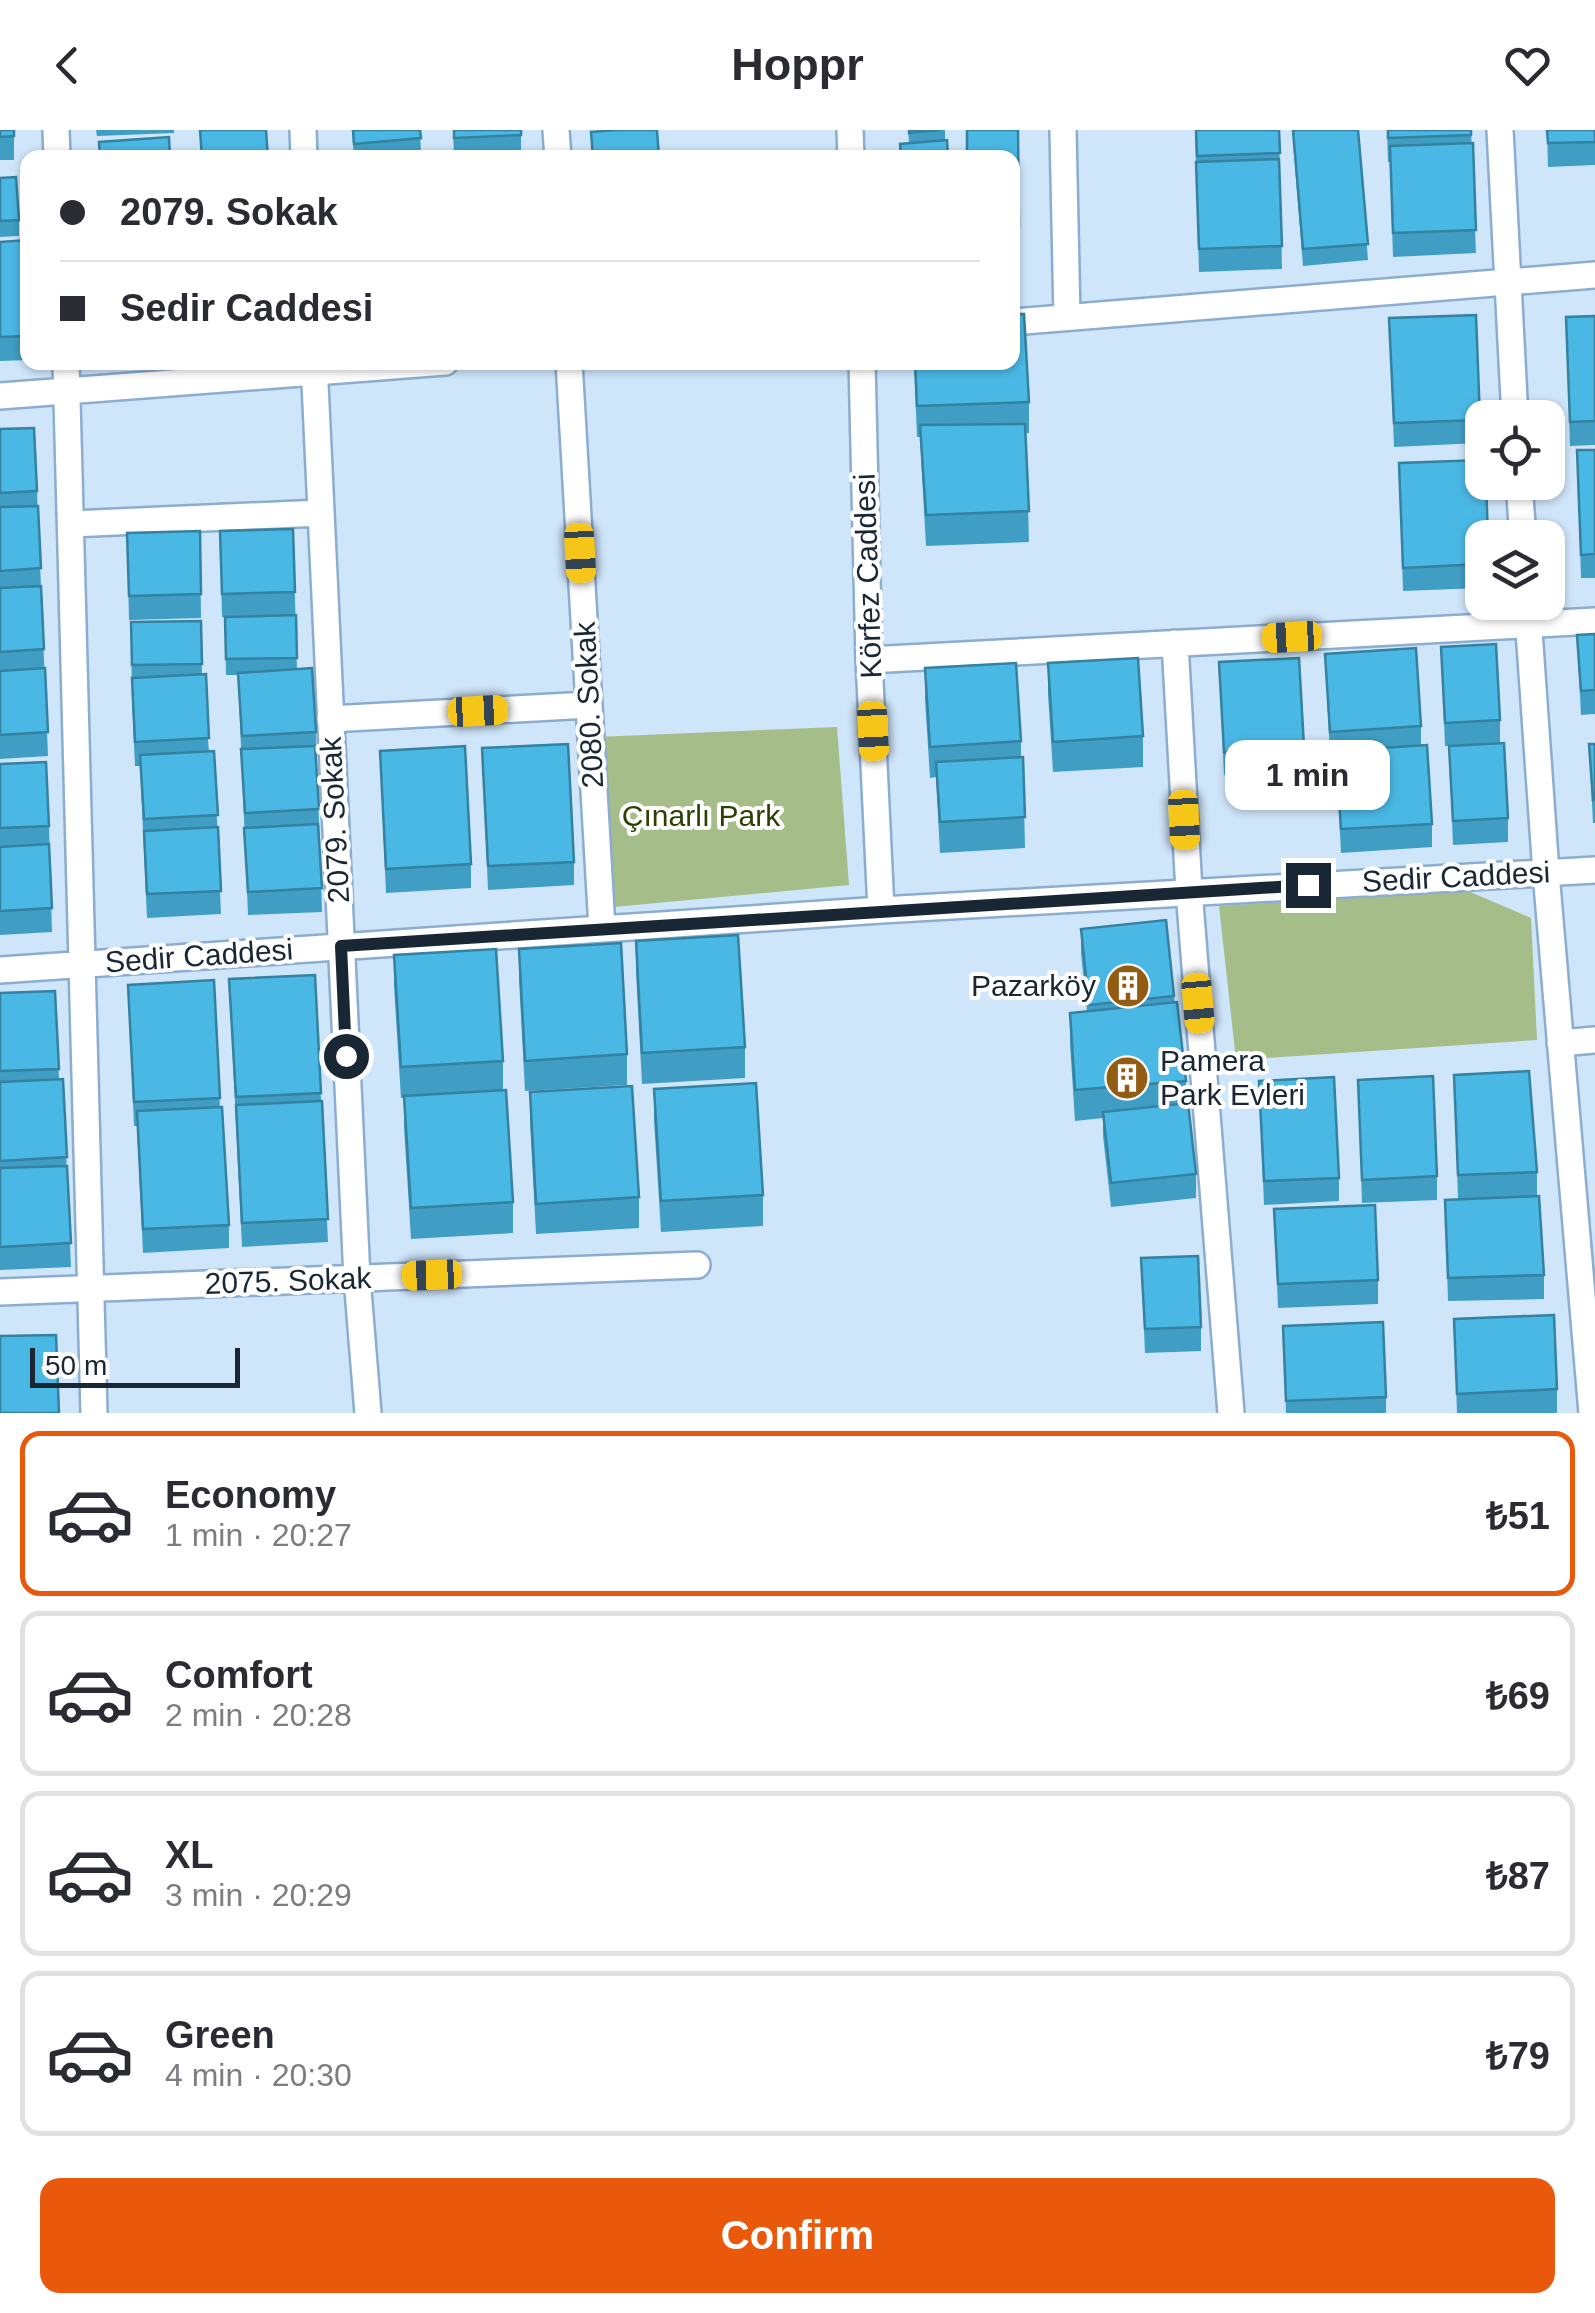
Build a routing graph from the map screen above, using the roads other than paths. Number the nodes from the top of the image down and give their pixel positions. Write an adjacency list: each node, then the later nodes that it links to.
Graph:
1 (1063, 130): 5 (street)
2 (1500, 130): 4 (street)
3 (1595, 275): 4 (street)
4 (1507, 283): 5 (street); 14 (street)
5 (1067, 317): 6 (street)
6 (1020, 321)
7 (66, 370): 12 (street)
8 (283, 370): 12 (street)
9 (314, 370): 15 (street, 2079. Sokak)
10 (569, 370): 23 (street, 2080. Sokak)
11 (862, 370): 22 (street, Körfez Caddesi)
12 (67, 391): 13 (street); 16 (street)
13 (0, 396)
14 (1514, 400)
15 (321, 514): 16 (street); 24 (street, 2079. Sokak)
16 (70, 524): 31 (street)
17 (1565, 618): 20 (street)
18 (1465, 619): 21 (street)
19 (1527, 620): 26 (street)
20 (1595, 622)
21 (1174, 643): 22 (street); 27 (street)
22 (869, 660): 28 (street, Körfez Caddesi)
23 (589, 705): 24 (street); 29 (street, 2080. Sokak)
24 (330, 719): 30 (street, 2079. Sokak)
25 (1595, 870): 26 (street, Sedir Caddesi)
26 (1546, 873): 27 (street, Sedir Caddesi); 34 (street)
27 (1188, 891): 28 (street, Sedir Caddesi); 41 (street)
28 (881, 910): 29 (street, Sedir Caddesi)
29 (602, 928): 30 (street, Sedir Caddesi)
30 (341, 946): 31 (street, Sedir Caddesi); 36 (street, 2079. Sokak)
31 (83, 965): 32 (street, Sedir Caddesi); 37 (street)
32 (0, 970)
33 (1595, 1040): 34 (street)
34 (1560, 1042): 42 (street)
35 (697, 1265): 36 (street, 2075. Sokak)
36 (356, 1278): 37 (street, 2075. Sokak); 40 (street, 2079. Sokak)
37 (90, 1288): 38 (street, 2075. Sokak); 39 (street)
38 (0, 1292)
39 (94, 1413)
40 (368, 1413)
41 (1231, 1413)
42 (1592, 1413)

